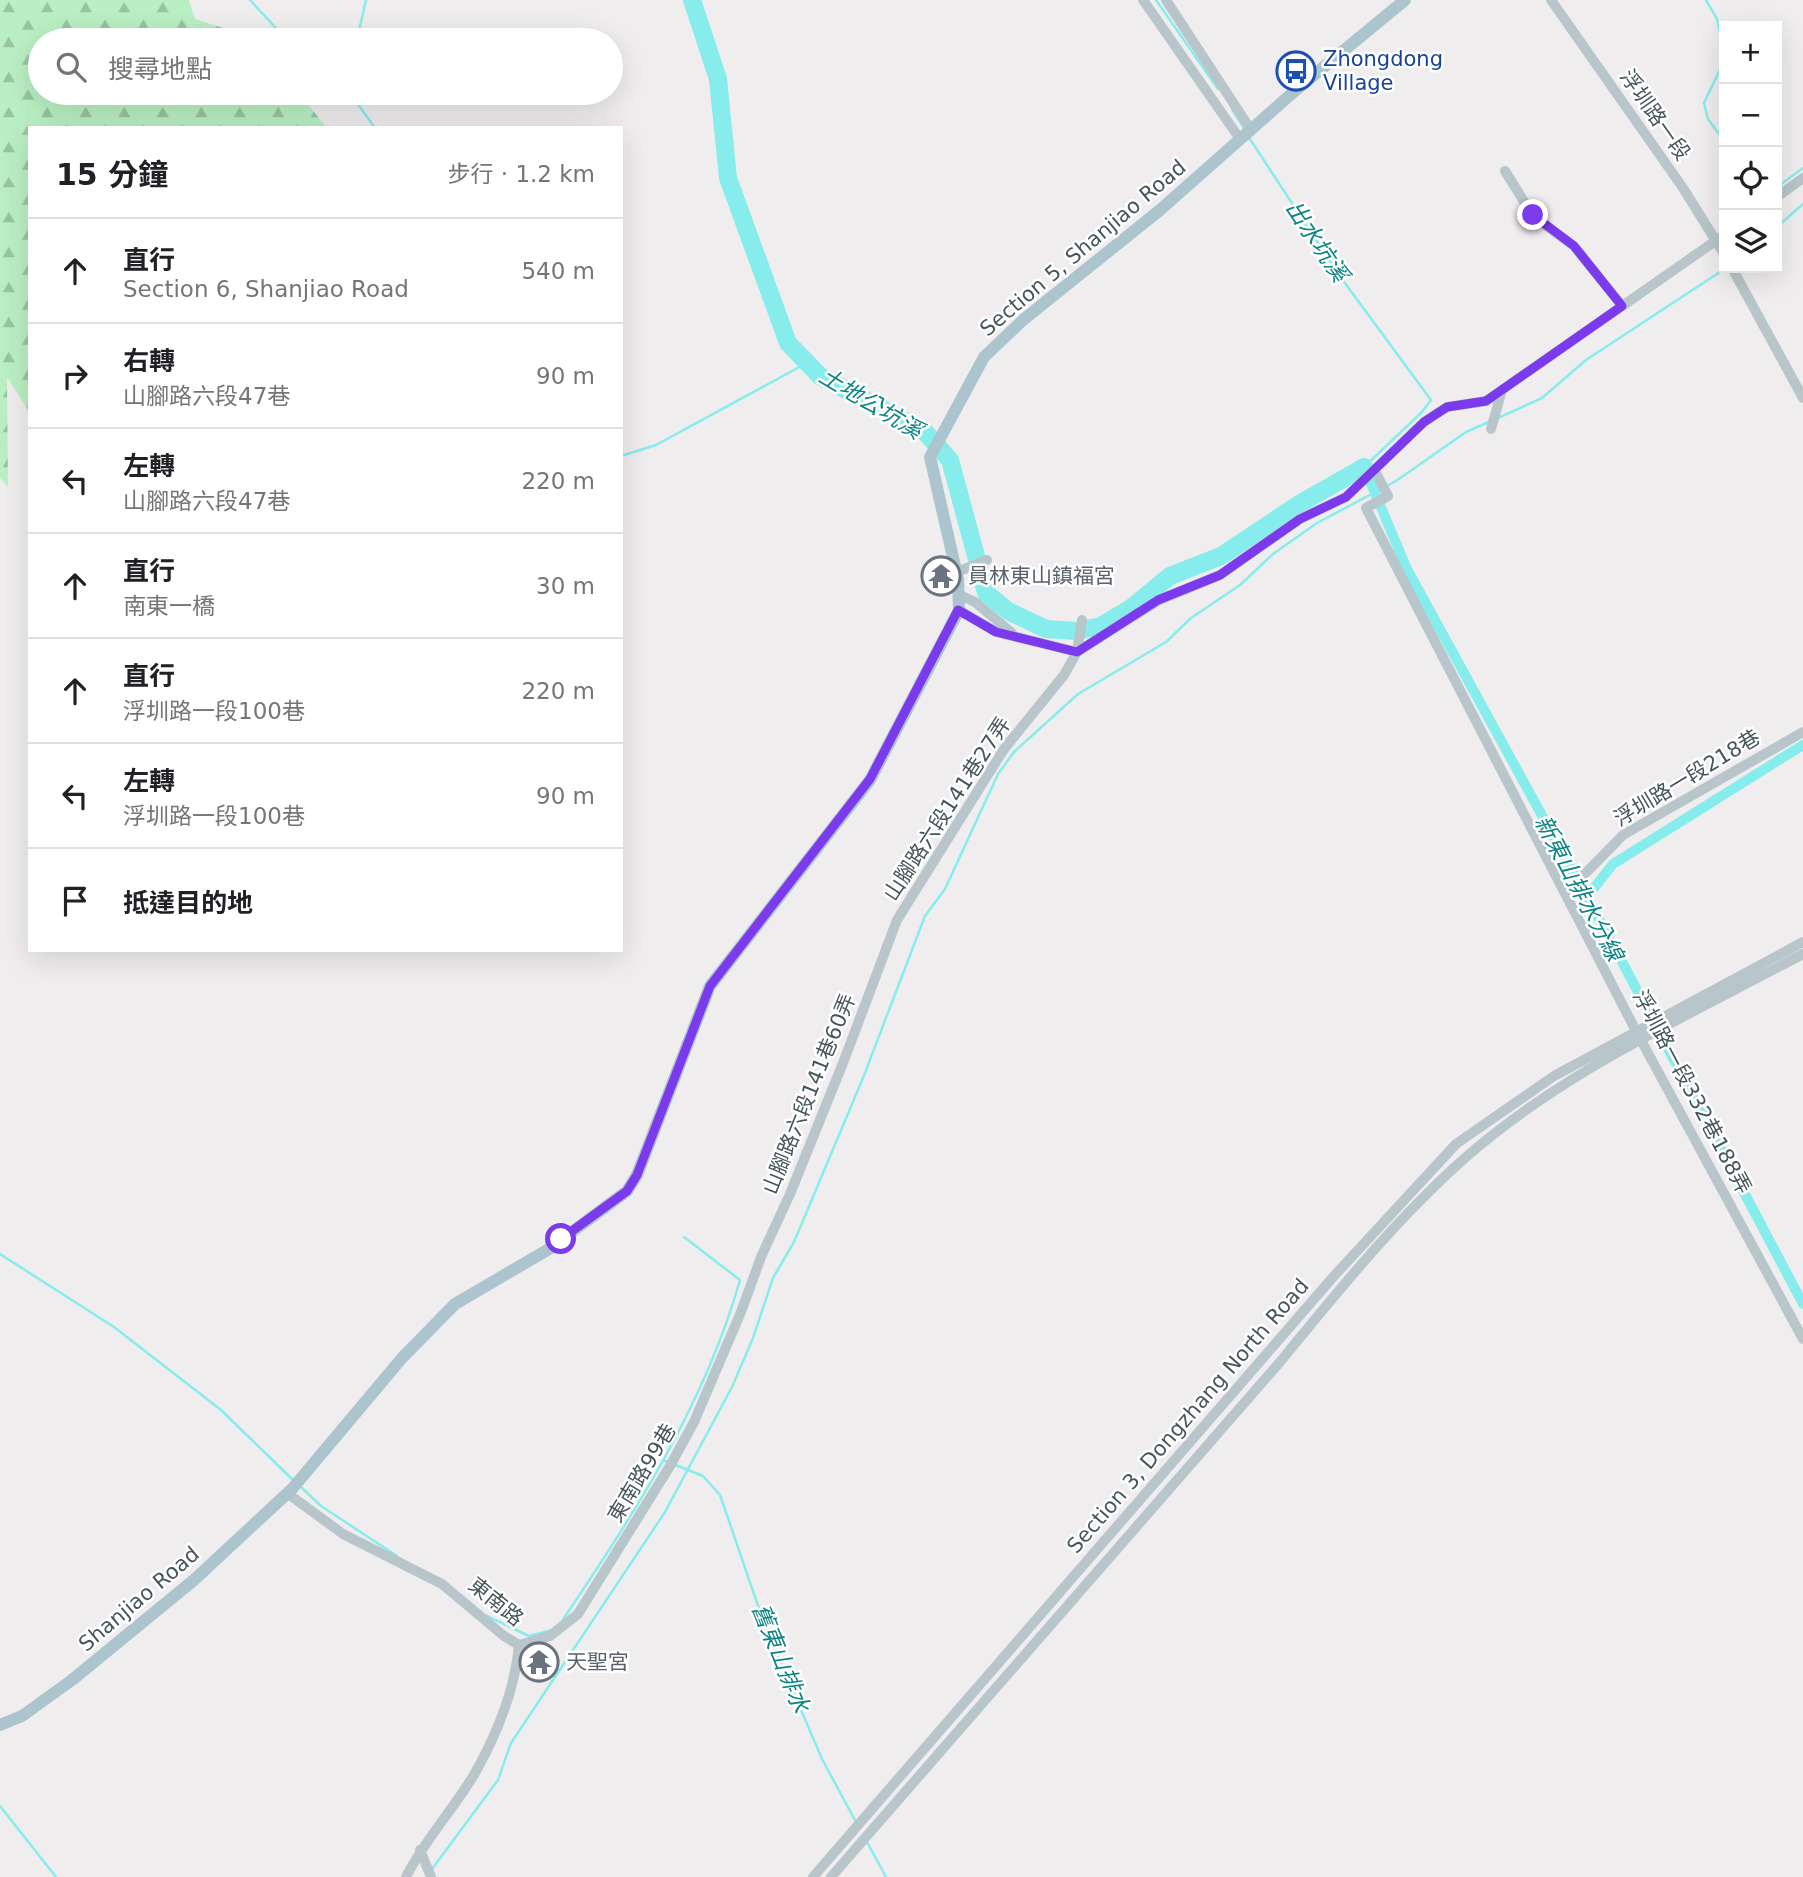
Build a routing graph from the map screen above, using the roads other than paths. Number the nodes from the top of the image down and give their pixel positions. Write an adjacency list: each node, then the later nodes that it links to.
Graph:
1 (1143, 0): 6 (street)
2 (1166, 0): 5 (street)
3 (1405, 0): 5 (main road)
4 (1551, 0): 10 (street, 浮圳路一段)
5 (1251, 130): 6 (main road, Section 5, Shanjiao Road)
6 (1240, 139): 17 (main road, Section 5, Shanjiao Road)
7 (1505, 171): 13 (street)
8 (1803, 178): 9 (street)
9 (1782, 193)
10 (1719, 234)
11 (1719, 238): 13 (street)
12 (1734, 273): 15 (street)
13 (1622, 306): 14 (street)
14 (1502, 390): 16 (street); 18 (street)
15 (1803, 398)
16 (1491, 429)
17 (930, 457): 20 (main road, Shanjiao Road)
18 (1375, 471): 25 (street); 27 (street, 浮圳路一段332巷188弄)
19 (987, 560): 20 (street)
20 (957, 572): 21 (main road, Shanjiao Road)
21 (960, 595): 22 (main road, Shanjiao Road); 24 (street)
22 (958, 610): 24 (street); 35 (main road, Shanjiao Road)
23 (1082, 620): 25 (street)
24 (1015, 635): 25 (street)
25 (1077, 652): 28 (street, 山腳路六段141巷27弄)
26 (1803, 732): 27 (street, 浮圳路一段218巷)
27 (1566, 893): 32 (street, 浮圳路一段332巷188弄)
28 (898, 919): 33 (street, 山腳路六段141巷60弄)
29 (1803, 942): 31 (street)
30 (1803, 954): 31 (street)
31 (1665, 1022): 32 (street)
32 (1639, 1036): 34 (street, 浮圳路一段332巷188弄); 41 (street, Section 3, Dongzhang North Road); 42 (street, Section 3, Dongzhang North Road)
33 (751, 1282): 36 (street, 東南路99巷)
34 (1803, 1339)
35 (289, 1491): 36 (street, 東南路); 37 (main road, Shanjiao Road)
36 (519, 1645): 38 (street, 東南路)
37 (0, 1725)
38 (420, 1850): 39 (street, 東南路); 40 (street)
39 (406, 1877)
40 (431, 1877)
41 (813, 1877)
42 (831, 1877)

